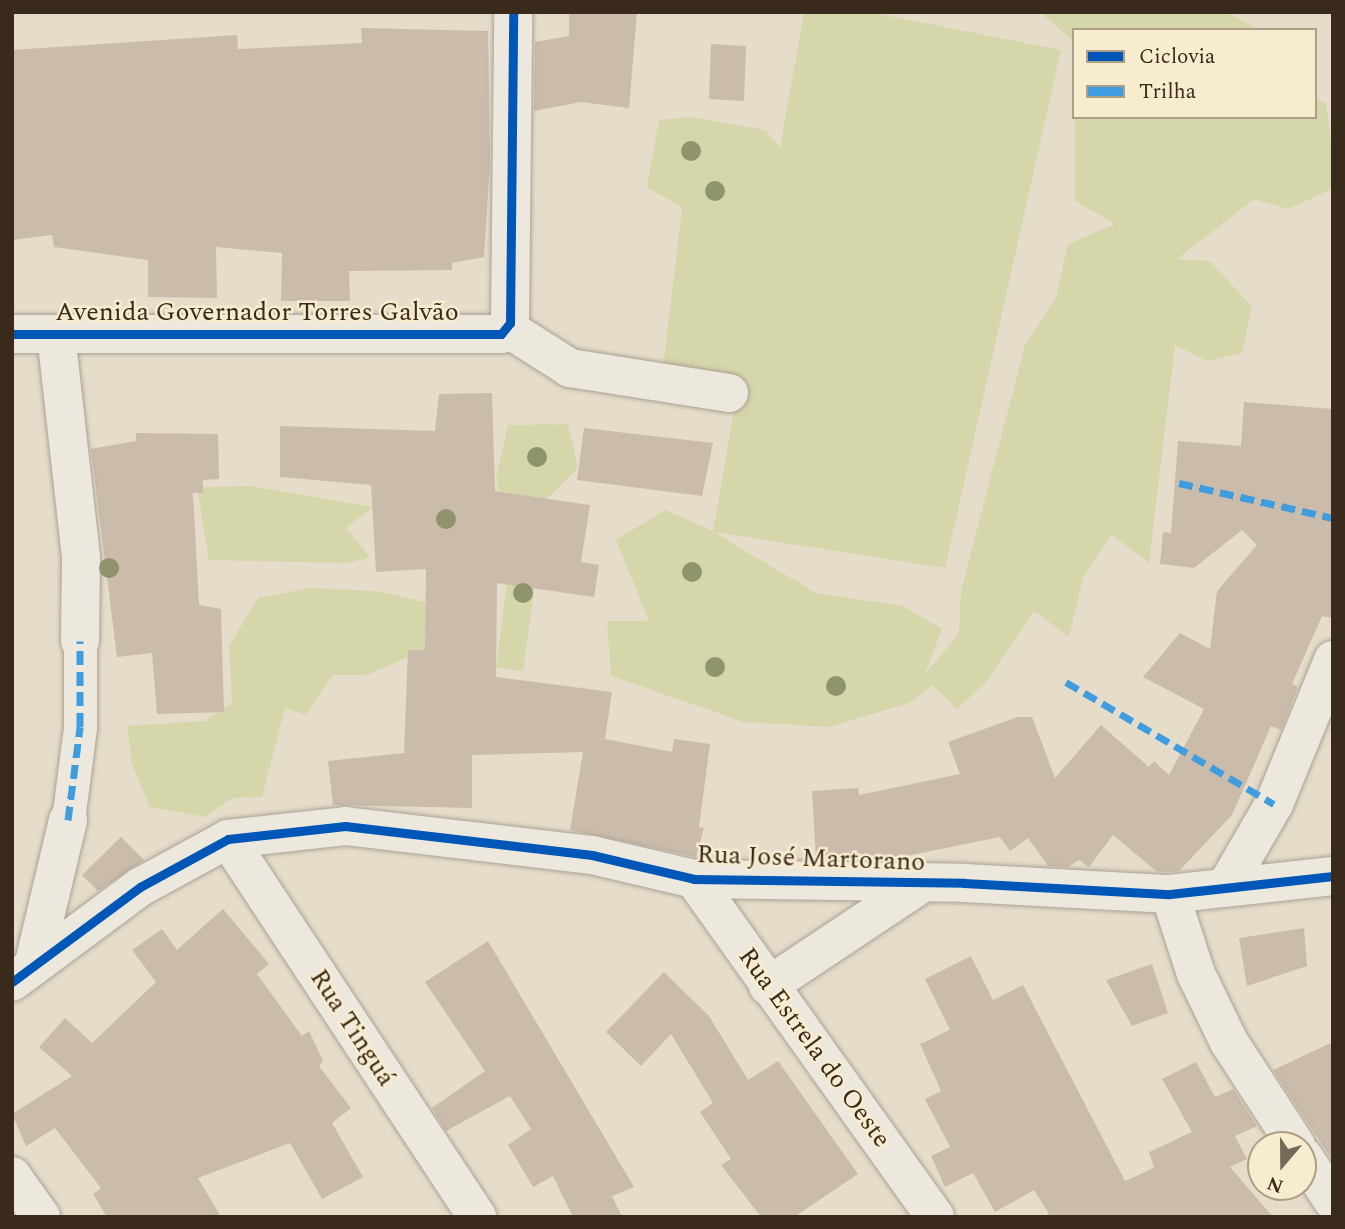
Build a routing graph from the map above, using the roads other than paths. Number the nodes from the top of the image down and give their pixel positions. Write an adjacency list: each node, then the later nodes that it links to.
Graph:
1 (513, 12): 2 (street)
2 (504, 331): 4 (street, Avenida Governador Torres Galvão); 5 (street)
3 (12, 334): 4 (street, Avenida Governador Torres Galvão)
4 (55, 334): 6 (street)
5 (729, 393)
6 (80, 641): 8 (street)
7 (1333, 660): 13 (street)
8 (68, 820): 15 (street)
9 (228, 839): 11 (street, Rua José Martorano); 15 (street, Rua José Martorano); 23 (street, Rua Tinguá)
10 (1333, 876): 13 (street, Rua José Martorano)
11 (694, 879): 12 (street, Rua José Martorano); 16 (street, Rua Estrela do Oeste)
12 (918, 886): 14 (street, Rua José Martorano); 16 (street)
13 (1227, 886): 14 (street, Rua José Martorano)
14 (1170, 894): 17 (street)
15 (23, 973)
16 (768, 986): 21 (street, Rua Estrela do Oeste)
17 (1287, 1131)
18 (12, 1176): 22 (street)
19 (1317, 1177): 20 (street)
20 (1333, 1201)
21 (929, 1215)
22 (41, 1217)
23 (477, 1217)

